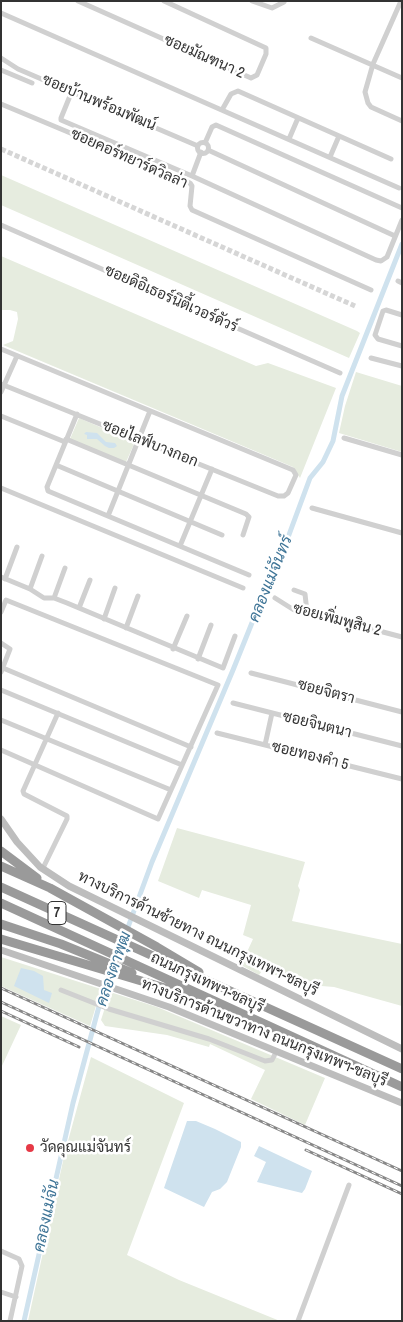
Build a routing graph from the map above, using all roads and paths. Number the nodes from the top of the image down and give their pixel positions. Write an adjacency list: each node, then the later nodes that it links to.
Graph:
1 (78, 1): 2 (street, ซอยมัณฑนา 2)
2 (164, 1)
3 (252, 1): 4 (street)
4 (284, 2)
5 (401, 3): 9 (street)
6 (1, 14): 16 (street)
7 (311, 38): 9 (street)
8 (1, 58): 14 (street, ซอยบ้านพร้อมพัฒน์)
9 (373, 64): 12 (street); 18 (street)
10 (3, 71): 11 (street); 13 (street)
11 (1, 78)
12 (402, 78)
13 (32, 83)
14 (72, 91): 22 (street, ซอยบ้านพร้อมพัฒน์); 27 (street)
15 (1, 104): 33 (street, ซอยคอร์ทยาร์ดวิลล่า)
16 (222, 110): 17 (street); 20 (street)
17 (298, 118): 19 (street); 20 (street)
18 (402, 121)
19 (339, 136): 25 (street); 26 (street)
20 (289, 139): 25 (street)
21 (205, 143): 22 (street); 23 (street); 29 (street)
22 (198, 146): 24 (street)
23 (208, 150): 24 (street); 32 (street)
24 (201, 152): 27 (street)
25 (330, 157): 28 (street)
26 (391, 159)
27 (192, 176): 32 (street)
28 (399, 188)
29 (402, 208)
30 (402, 220): 32 (street)
31 (1, 225): 40 (street, ซอยดิอิเธอร์นิตี้เวอร์ดัวร์)
32 (396, 236)
33 (371, 290)
34 (402, 315): 35 (street)
35 (402, 346)
36 (1, 349): 37 (street)
37 (17, 356): 41 (street); 43 (street)
38 (371, 358): 39 (street)
39 (402, 366)
40 (340, 373)
41 (3, 384): 42 (street); 44 (street, ซอยไลฟ์บางกอก)
42 (1, 392)
43 (150, 411): 47 (street); 52 (street, ซอยไลฟ์บางกอก)
44 (77, 414): 47 (street, ซอยไลฟ์บางกอก); 48 (street)
45 (1, 416): 48 (street)
46 (344, 438): 49 (street)
47 (138, 439): 51 (street); 52 (street, ซอยไลฟ์บางกอก)
48 (66, 441): 50 (street); 51 (street)
49 (402, 455)
50 (56, 465): 54 (street); 57 (street)
51 (128, 466): 54 (street); 55 (street)
52 (212, 469): 55 (street)
53 (1, 488): 70 (street)
54 (118, 491): 57 (street); 58 (street)
55 (201, 496): 58 (street); 61 (street)
56 (312, 508): 59 (street)
57 (108, 516): 62 (street)
58 (190, 521): 60 (street); 62 (street)
59 (402, 533)
60 (222, 534)
61 (242, 535)
62 (180, 546): 66 (street)
63 (17, 547): 67 (street)
64 (42, 556): 71 (street)
65 (65, 568): 74 (street)
66 (249, 575)
67 (3, 578): 71 (street)
68 (90, 580): 76 (street)
69 (115, 588): 80 (street)
70 (243, 588)
71 (30, 589): 74 (street)
72 (294, 590): 78 (street)
73 (138, 596): 82 (street)
74 (54, 598): 76 (street)
75 (274, 598): 78 (street, ซอยเพิ่มพูสิน 2)
76 (79, 608): 80 (street)
77 (1, 612): 99 (street)
78 (307, 612): 84 (street, ซอยเพิ่มพูสิน 2)
79 (187, 616): 86 (street)
80 (104, 619): 82 (street)
81 (211, 625): 87 (street)
82 (126, 628): 86 (street)
83 (235, 636): 87 (street)
84 (402, 637)
85 (1, 643): 88 (street)
86 (174, 649): 87 (street)
87 (198, 659)
88 (2, 670): 99 (street)
89 (251, 673): 92 (street, ซอยจิตรา)
90 (1, 690): 94 (street)
91 (233, 703): 93 (street, ซอยจินตนา)
92 (402, 712)
93 (272, 713): 98 (street); 100 (street, ซอยจินตนา)
94 (58, 714): 97 (street); 103 (street)
95 (1, 720): 97 (street)
96 (217, 733): 98 (street, ซอยทองคำ 5)
97 (46, 739): 102 (street); 105 (street)
98 (265, 745): 104 (street, ซอยทองคำ 5)
99 (190, 746): 103 (street)
100 (402, 746)
101 (1, 750): 102 (street)
102 (34, 764): 105 (street); 109 (street)
103 (182, 765): 105 (street)
104 (402, 779)
105 (171, 790)
106 (1, 820): 109 (main road, ทางบริการด้านซ้ายทาง ถนนกรุงเทพฯ-ชลบุรี)
107 (1, 851): 111 (highway)
108 (1, 866): 111 (highway)
109 (43, 868): 122 (main road, ทางบริการด้านซ้ายทาง ถนนกรุงเทพฯ-ชลบุรี)
110 (1, 888): 120 (highway, ถนนกรุงเทพฯ-ชลบุรี / 7)
111 (50, 888): 120 (highway)
112 (1, 903): 121 (highway, ถนนกรุงเทพฯ-ชลบุรี / 7)
113 (3, 924): 118 (highway)
114 (1, 935): 116 (highway)
115 (1, 939): 116 (highway)
116 (16, 942): 118 (highway)
117 (1, 950): 123 (main road, ทางบริการด้านขวาทาง ถนนกรุงเทพฯ-ชลบุรี)
118 (103, 965): 121 (highway)
119 (60, 990): 123 (street)
120 (232, 992): 124 (highway, ถนนกรุงเทพฯ-ชลบุรี / 7)
121 (221, 1005): 125 (highway, ถนนกรุงเทพฯ-ชลบุรี / 7)
122 (402, 1049)
123 (276, 1052): 126 (main road, ทางบริการด้านขวาทาง ถนนกรุงเทพฯ-ชลบุรี)
124 (402, 1069)
125 (402, 1087)
126 (402, 1104)
127 (349, 1185): 132 (street)
128 (1, 1251): 130 (street)
129 (1, 1292): 130 (street)
130 (16, 1297): 131 (street)
131 (10, 1321)
132 (298, 1321)

